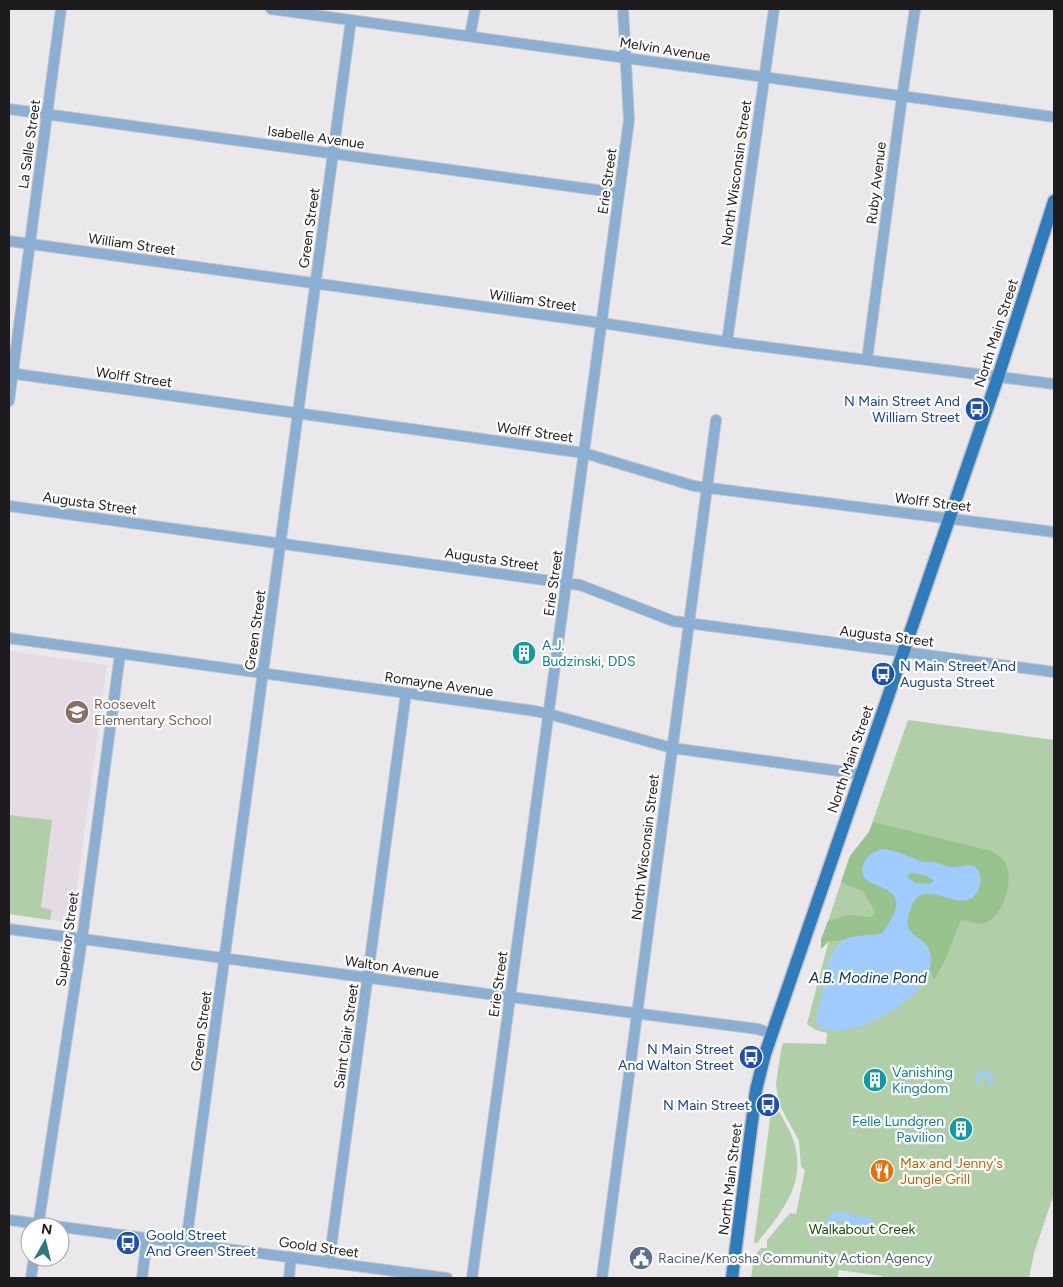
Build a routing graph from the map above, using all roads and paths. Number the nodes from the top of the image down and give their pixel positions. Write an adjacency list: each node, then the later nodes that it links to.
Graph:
1 (61, 9): 13 (street, La Salle Street)
2 (271, 9): 7 (street, Melvin Avenue)
3 (475, 9): 8 (street)
4 (623, 9): 9 (street, Erie Street)
5 (774, 9): 10 (street, North Wisconsin Street)
6 (916, 9): 11 (street, Ruby Avenue)
7 (351, 20): 8 (street, Melvin Avenue); 15 (street, Green Street)
8 (470, 36): 9 (street, Melvin Avenue)
9 (625, 57): 10 (street, Melvin Avenue); 16 (street, Erie Street)
10 (763, 77): 11 (street, Melvin Avenue); 22 (street, North Wisconsin Street)
11 (902, 97): 14 (street, Melvin Avenue); 23 (street, Ruby Avenue)
12 (9, 108): 13 (street, Isabelle Avenue)
13 (47, 114): 15 (street, Isabelle Avenue); 19 (street, La Salle Street)
14 (1054, 117)
15 (333, 154): 16 (street, Isabelle Avenue); 20 (street, Green Street)
16 (619, 193): 21 (street, Erie Street)
17 (1054, 202): 25 (main road, North Main Street)
18 (9, 241): 19 (street, William Street)
19 (30, 244): 20 (street, William Street); 24 (street, La Salle Street)
20 (316, 284): 21 (street, William Street); 28 (street, Green Street)
21 (602, 323): 22 (street, William Street); 30 (street, Erie Street)
22 (727, 342): 23 (street, William Street)
23 (867, 360): 25 (street, William Street)
24 (11, 374): 27 (street, La Salle Street); 28 (street, Wolff Street)
25 (998, 377): 26 (street, William Street); 33 (main road, North Main Street)
26 (1054, 384)
27 (9, 401)
28 (298, 414): 30 (street, Wolff Street); 35 (street, Green Street)
29 (716, 420): 31 (street, North Wisconsin Street)
30 (584, 453): 31 (street, Wolff Street); 36 (street, Erie Street)
31 (707, 487): 33 (street, Wolff Street); 37 (street, North Wisconsin Street)
32 (9, 506): 35 (street, Augusta Street)
33 (949, 518): 34 (street, Wolff Street); 39 (main road, North Main Street)
34 (1054, 532)
35 (281, 544): 36 (street, Augusta Street); 42 (street, Green Street)
36 (566, 583): 37 (street, Augusta Street); 44 (street, Erie Street)
37 (689, 624): 39 (street, Augusta Street); 45 (street, North Wisconsin Street)
38 (9, 638): 40 (street, Romayne Avenue)
39 (904, 652): 41 (street, Augusta Street); 46 (main road, North Main Street)
40 (120, 654): 42 (street, Romayne Avenue); 48 (street, Superior Street)
41 (1054, 672)
42 (263, 674): 43 (street, Romayne Avenue); 49 (street, Green Street)
43 (406, 693): 44 (street, Romayne Avenue); 50 (street, Saint Clair Street)
44 (549, 714): 45 (street, Romayne Avenue); 51 (street, Erie Street)
45 (672, 748): 46 (street, Romayne Avenue); 52 (street, North Wisconsin Street)
46 (861, 774): 53 (main road, North Main Street)
47 (9, 929): 48 (street, Walton Avenue)
48 (82, 939): 49 (street, Walton Avenue); 54 (street, Superior Street)
49 (224, 958): 50 (street, Walton Avenue); 57 (street, Green Street)
50 (367, 978): 51 (street, Walton Avenue); 59 (street, Saint Clair Street)
51 (510, 997): 52 (street, Walton Avenue); 63 (street, Erie Street)
52 (637, 1013): 53 (street, Walton Avenue); 64 (street, North Wisconsin Street)
53 (772, 1034): 65 (main road, North Main Street)
54 (39, 1217)
55 (70, 1229): 56 (street, Goold Street)
56 (147, 1238): 57 (street, Goold Street); 60 (street)
57 (186, 1244): 58 (street, Goold Street)
58 (291, 1258): 59 (street, Goold Street); 61 (street)
59 (329, 1262): 62 (street, Goold Street)
60 (142, 1278)
61 (289, 1278)
62 (447, 1278)
63 (472, 1278)
64 (602, 1278)
65 (732, 1278)

